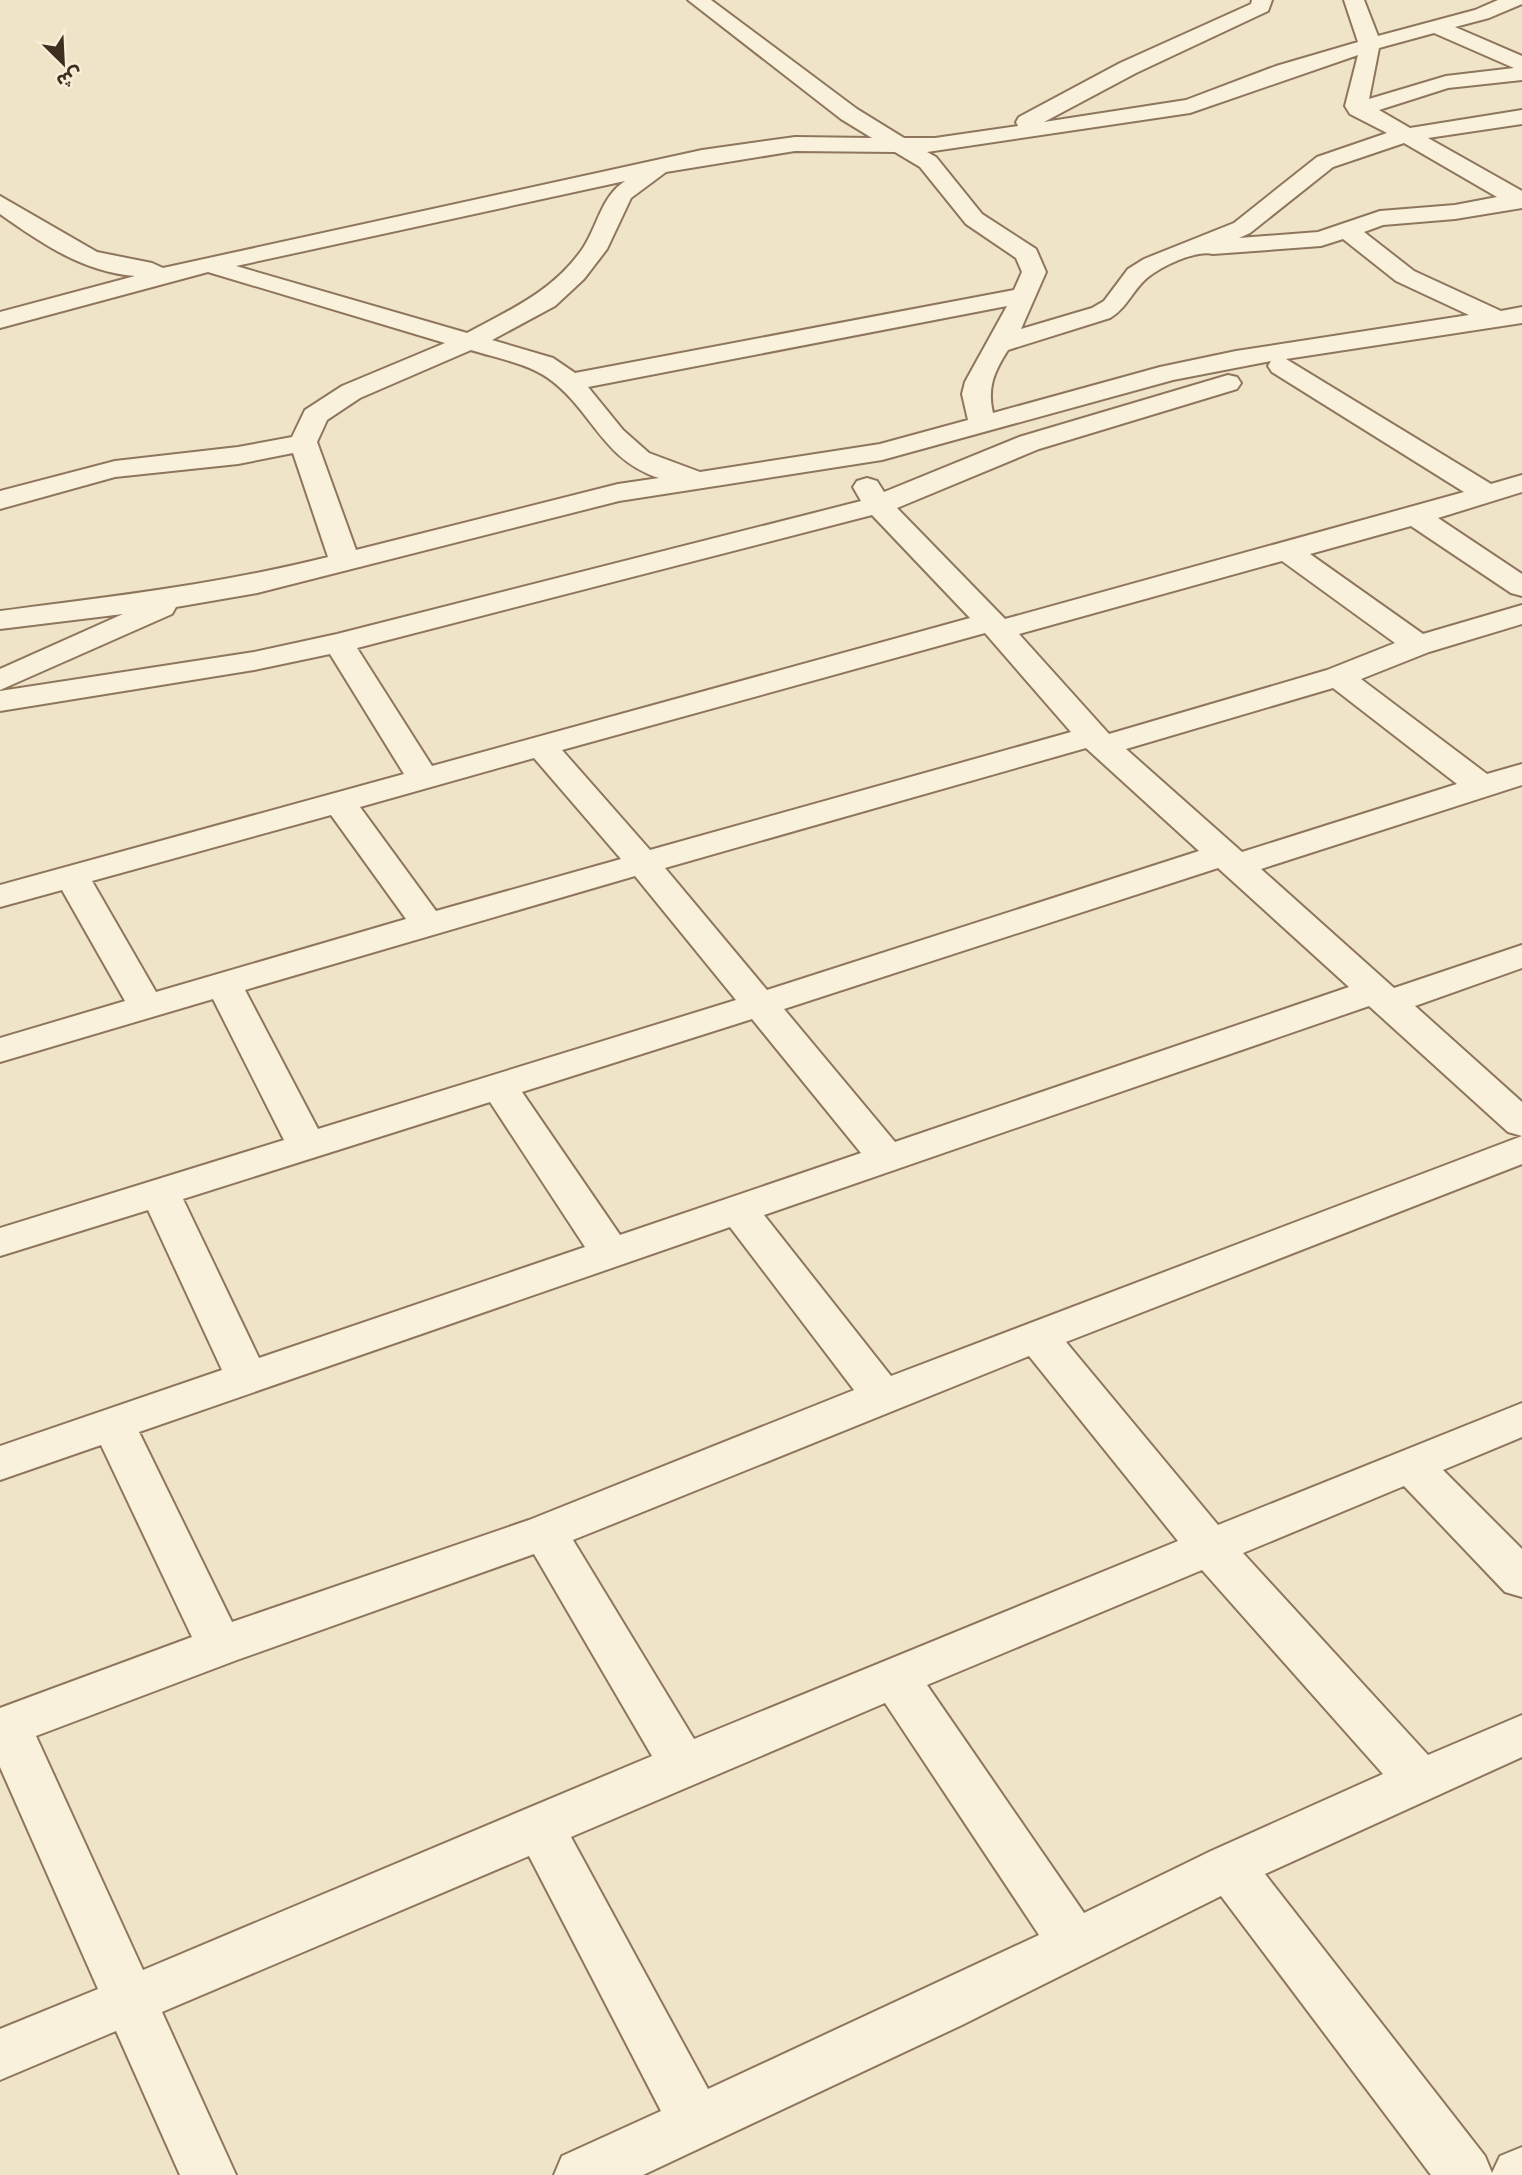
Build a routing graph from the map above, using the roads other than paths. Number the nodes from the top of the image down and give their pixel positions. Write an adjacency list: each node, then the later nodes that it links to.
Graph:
1 (698, 0): 15 (street)
2 (1262, 0): 13 (street)
3 (1354, 0): 8 (street)
4 (1515, 0): 5 (street)
5 (1472, 17): 6 (street); 7 (street)
6 (1522, 18)
7 (1437, 27): 8 (street); 9 (street)
8 (1371, 46): 11 (street); 13 (street)
9 (1522, 64)
10 (1522, 74): 11 (street)
11 (1358, 109): 14 (street)
12 (1522, 117): 14 (street)
13 (1001, 135): 15 (street)
14 (1408, 137): 17 (street); 20 (street)
15 (905, 146): 16 (street); 22 (street)
16 (667, 164): 21 (street); 26 (street)
17 (1521, 200): 19 (street)
18 (0, 203): 21 (street)
19 (1348, 231): 20 (street); 23 (street)
20 (1197, 248): 27 (street)
21 (189, 269): 24 (street); 26 (street)
22 (1025, 295): 27 (street); 30 (street)
23 (1510, 317): 25 (street); 28 (street)
24 (0, 320)
25 (1522, 334)
26 (471, 341): 30 (street); 32 (street)
27 (1000, 344): 31 (street)
28 (1334, 346): 29 (street); 31 (street)
29 (1282, 366): 36 (street); 38 (street)
30 (572, 382): 34 (street)
31 (983, 426): 33 (street)
32 (303, 442): 37 (street); 41 (street)
33 (864, 455): 34 (street); 38 (street)
34 (698, 480): 41 (street)
35 (1522, 483): 36 (street)
36 (1486, 493): 39 (street)
37 (0, 500)
38 (878, 505): 48 (street); 49 (street)
39 (1415, 516): 40 (street); 42 (street)
40 (1287, 551): 48 (street); 50 (street)
41 (345, 562): 44 (street)
42 (1522, 587)
43 (0, 593): 45 (street)
44 (185, 597): 45 (street); 52 (street)
45 (148, 600): 47 (street)
46 (1522, 614): 50 (street)
47 (0, 620)
48 (994, 626): 54 (street); 55 (street)
49 (339, 643): 53 (street); 57 (street)
50 (1418, 645): 51 (street)
51 (1338, 677): 54 (street); 58 (street)
52 (0, 681)
53 (0, 701)
54 (1098, 741): 60 (street); 61 (street)
55 (541, 746): 57 (street); 61 (street)
56 (1522, 774): 58 (street)
57 (424, 779): 59 (street)
58 (1481, 786): 60 (street)
59 (338, 801): 62 (street); 64 (street)
60 (1232, 859): 67 (street); 68 (street)
61 (643, 863): 64 (street); 68 (street)
62 (72, 876): 63 (street); 69 (street)
63 (0, 896)
64 (428, 924): 66 (street)
65 (1522, 956): 67 (street)
66 (225, 986): 69 (street); 73 (street)
67 (1382, 997): 72 (street); 75 (street)
68 (761, 1004): 71 (street); 75 (street)
69 (147, 1008): 70 (street)
70 (0, 1050)
71 (499, 1086): 73 (street); 79 (street)
72 (1522, 1123)
73 (307, 1146): 76 (street)
74 (1522, 1149): 80 (street)
75 (888, 1160): 77 (street)
76 (160, 1194): 78 (street); 81 (street)
77 (739, 1211): 79 (street); 82 (street)
78 (0, 1242)
79 (611, 1254): 81 (street)
80 (1037, 1336): 82 (street); 88 (street)
81 (247, 1377): 84 (street)
82 (883, 1396): 87 (street)
83 (1522, 1419): 86 (street)
84 (114, 1425): 85 (street); 90 (street)
85 (0, 1463)
86 (1412, 1466): 88 (street); 89 (street)
87 (545, 1531): 90 (street); 94 (street)
88 (1211, 1549): 91 (street); 95 (street)
89 (1522, 1579)
90 (220, 1646): 92 (street)
91 (896, 1679): 94 (street); 98 (street)
92 (3, 1728): 99 (street)
93 (1522, 1735): 95 (street)
94 (683, 1765): 96 (street)
95 (1421, 1782): 97 (street)
96 (540, 1828): 99 (street); 101 (street)
97 (1229, 1867): 98 (street); 104 (street)
98 (1074, 1943): 101 (street)
99 (129, 2000): 100 (street); 102 (street)
100 (0, 2055)
101 (696, 2122): 103 (street)
102 (208, 2175)
103 (582, 2175)
104 (1465, 2175)

